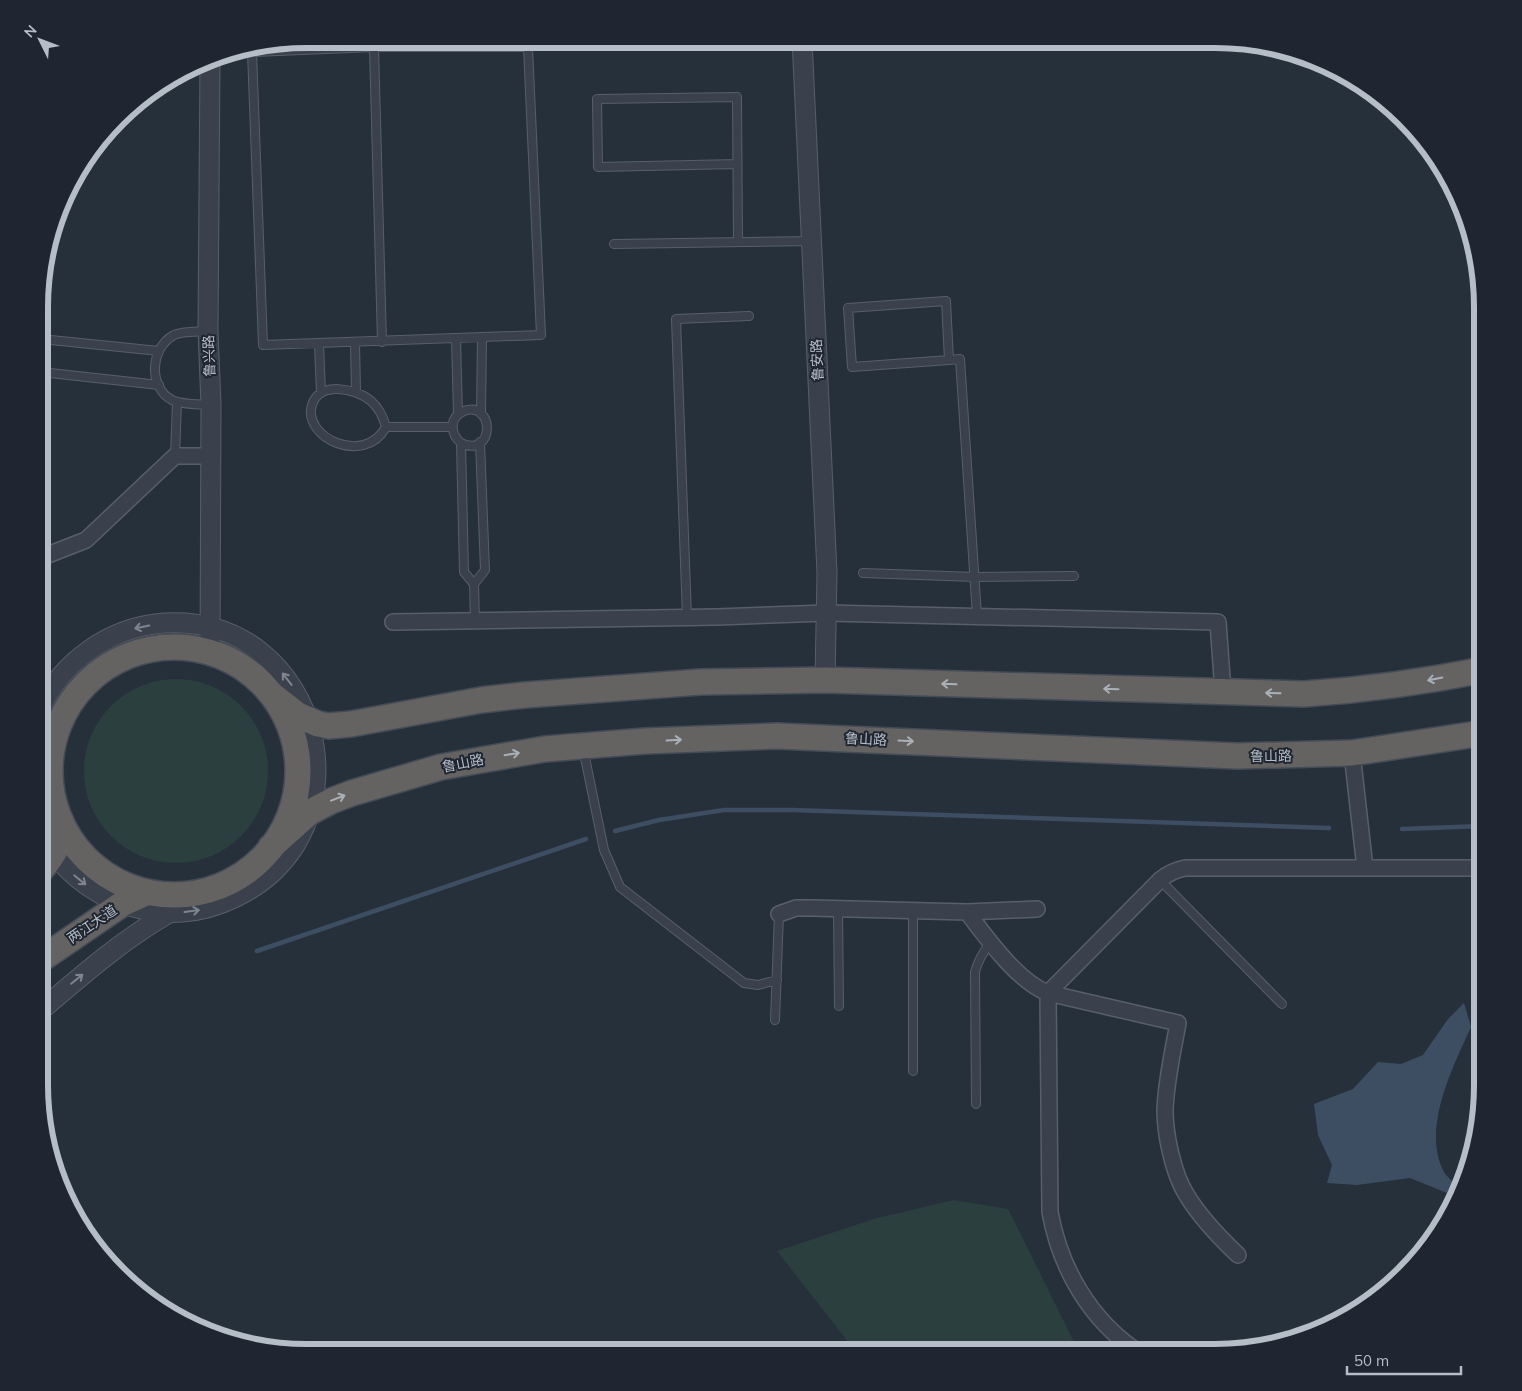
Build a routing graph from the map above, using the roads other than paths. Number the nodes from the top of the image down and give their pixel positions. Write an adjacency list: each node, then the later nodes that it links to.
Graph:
1 (333, 48): 5 (lane)
2 (374, 48): 18 (lane)
3 (528, 48): 14 (lane)
4 (802, 48): 9 (street, 鲁安路)
5 (279, 49)
6 (252, 53): 19 (lane)
7 (210, 66): 13 (street, 鲁兴路)
8 (737, 164): 8 (lane); 10 (lane)
9 (812, 241): 10 (lane); 41 (street, 鲁安路)
10 (738, 242): 11 (lane)
11 (614, 244)
12 (749, 316): 43 (lane)
13 (208, 331): 20 (lane); 27 (street, 鲁兴路)
14 (482, 338): 16 (lane); 29 (lane)
15 (48, 340): 20 (lane)
16 (456, 340): 18 (lane); 28 (lane)
17 (355, 342): 18 (lane); 19 (lane); 24 (lane)
18 (382, 342)
19 (319, 344): 25 (lane)
20 (158, 351): 23 (lane)
21 (949, 360): 21 (lane); 39 (lane)
22 (48, 373): 23 (lane)
23 (158, 385): 26 (lane)
24 (356, 392): 25 (lane); 30 (lane)
25 (321, 393): 30 (lane)
26 (177, 402): 27 (lane); 34 (lane)
27 (211, 405): 35 (street, 鲁兴路)
28 (458, 414): 29 (lane); 31 (lane)
29 (481, 414): 32 (lane)
30 (386, 427): 31 (lane)
31 (452, 427): 33 (lane)
32 (480, 442): 33 (lane); 40 (lane)
33 (461, 443): 40 (lane)
34 (175, 456): 35 (street); 36 (street)
35 (211, 456): 46 (street, 鲁兴路)
36 (48, 555)
37 (863, 573): 39 (lane)
38 (1074, 576): 39 (lane)
39 (974, 577): 42 (lane)
40 (474, 584): 44 (lane)
41 (827, 613): 42 (street); 43 (street); 48 (street, 鲁安路)
42 (977, 616): 49 (street)
43 (687, 617): 44 (street)
44 (475, 620): 45 (street)
45 (393, 622)
46 (210, 640): 50 (highway); 51 (street, one-way to 51); 52 (street, one-way to 46); 53 (highway)
47 (1474, 672): 49 (highway, one-way to 49)
48 (825, 680): 49 (highway, one-way to 48); 52 (highway)
49 (1222, 692)
50 (272, 694): 52 (highway); 61 (highway)
51 (48, 696)
52 (309, 720): 57 (street)
53 (49, 731): 58 (highway)
54 (1474, 734): 56 (highway, 鲁山路)
55 (583, 746): 56 (highway, 鲁山路, one-way to 56); 57 (highway, 鲁山路, one-way to 55); 77 (lane)
56 (1352, 754): 64 (street)
57 (310, 812): 61 (highway, 鲁山路); 72 (street, one-way to 57)
58 (48, 817)
59 (48, 829): 67 (highway)
60 (48, 831): 62 (highway)
61 (272, 847): 67 (highway)
62 (48, 860)
63 (48, 862): 68 (street, one-way to 68)
64 (1365, 868): 65 (street); 66 (street)
65 (1474, 868)
66 (1160, 880): 78 (street); 80 (lane)
67 (148, 892): 68 (highway, 两江大道)
68 (122, 904): 72 (street); 76 (highway, 两江大道)
69 (838, 909): 71 (street); 74 (street); 81 (lane)
70 (1037, 909): 73 (street)
71 (913, 910): 73 (street); 83 (lane)
72 (169, 912): 79 (street, one-way to 72)
73 (967, 912): 75 (street)
74 (779, 914): 77 (lane)
75 (991, 942): 78 (street); 84 (lane)
76 (48, 955)
77 (776, 980): 82 (lane)
78 (1048, 993): 85 (street); 86 (street)
79 (48, 1003)
80 (1282, 1004)
81 (839, 1006)
82 (775, 1020)
83 (913, 1071)
84 (976, 1104)
85 (1238, 1255)
86 (1126, 1344)

